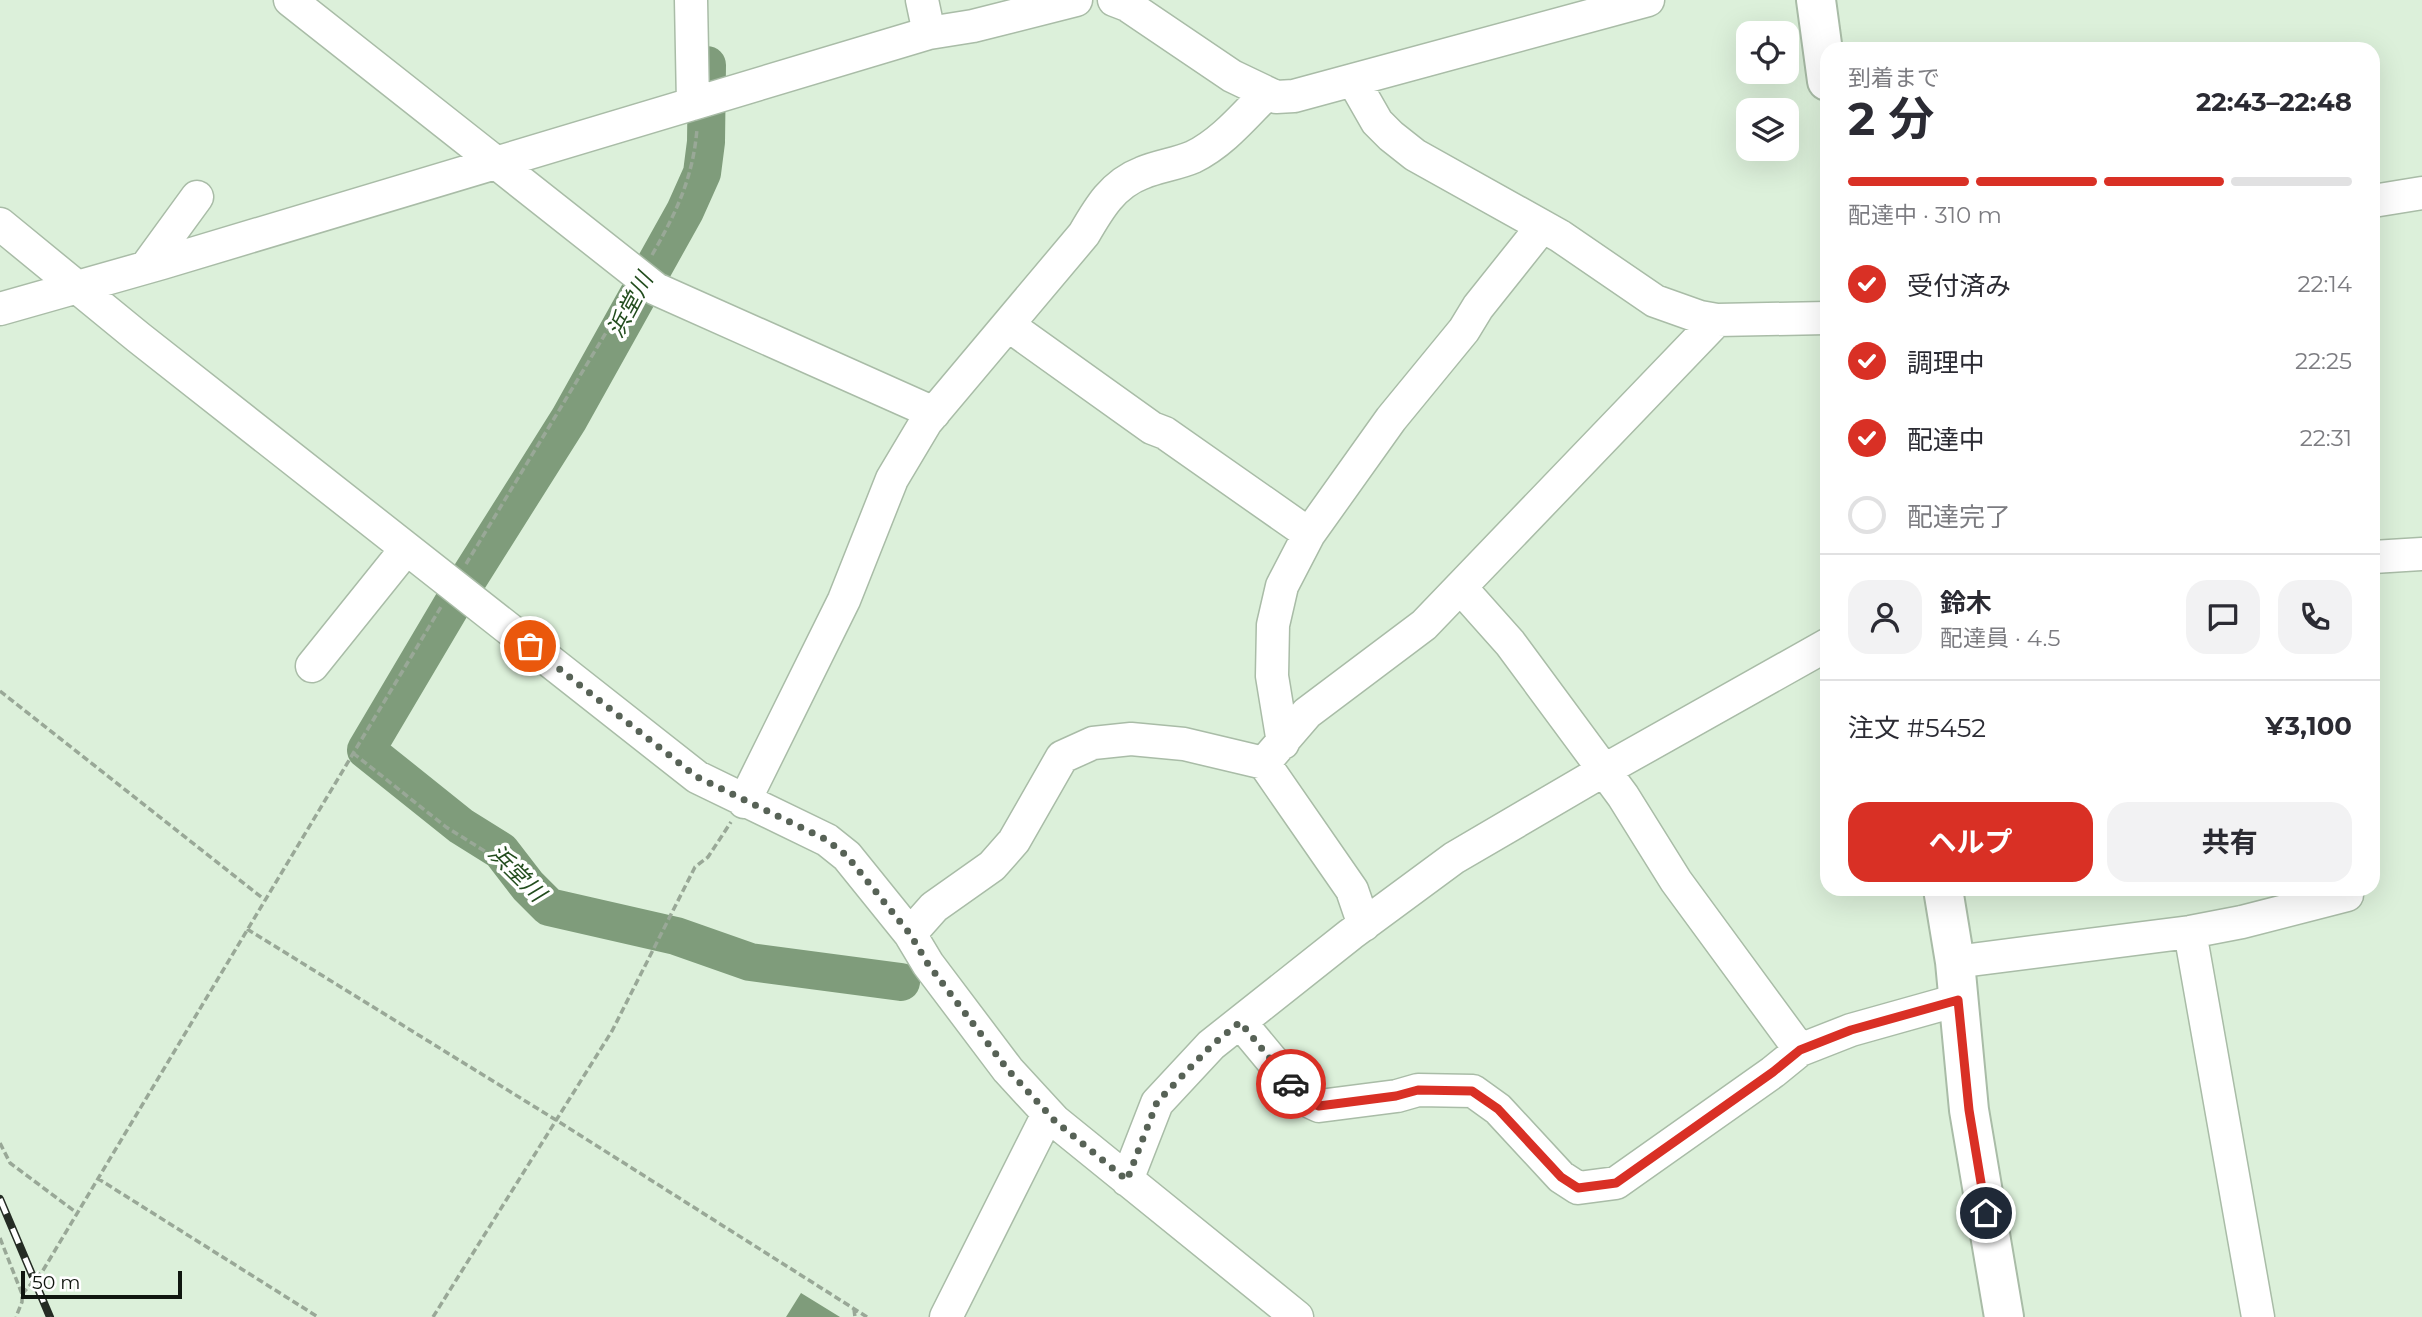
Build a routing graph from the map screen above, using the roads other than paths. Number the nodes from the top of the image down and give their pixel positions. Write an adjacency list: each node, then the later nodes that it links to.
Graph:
1 (290, 0): 13 (street)
2 (691, 0): 12 (street)
3 (922, 0): 8 (street)
4 (1076, 0): 8 (street)
5 (1114, 0): 11 (street)
6 (1648, 0): 10 (street)
7 (1816, 0): 9 (main road)
8 (929, 33): 12 (street)
9 (1822, 42)
10 (1353, 80): 11 (street); 18 (street)
11 (1266, 94): 24 (street)
12 (701, 101): 13 (street)
13 (498, 163): 19 (street); 25 (street)
14 (2422, 193): 16 (street)
15 (197, 197): 19 (street)
16 (2380, 200)
17 (0, 224): 20 (street)
18 (1541, 228): 23 (street); 26 (street)
19 (146, 267): 20 (street)
20 (77, 285): 21 (street); 27 (street)
21 (0, 309)
22 (1820, 318): 23 (street)
23 (1717, 320): 30 (street)
24 (1008, 325): 25 (street); 26 (street)
25 (933, 413): 35 (street)
26 (1309, 534): 33 (street)
27 (406, 549): 32 (street); 35 (street)
28 (2422, 554): 29 (street)
29 (2380, 557)
30 (1461, 588): 33 (street); 34 (street)
31 (1820, 649): 34 (street)
32 (312, 666)
33 (1274, 753): 38 (street); 40 (street)
34 (1603, 771): 38 (street); 44 (street)
35 (744, 802): 40 (street)
36 (1944, 896): 41 (main road)
37 (2343, 896): 39 (street)
38 (1364, 925): 43 (street)
39 (2190, 932): 41 (street); 50 (street)
40 (910, 934): 45 (street)
41 (1955, 962): 42 (main road)
42 (1958, 1000): 44 (street); 49 (main road)
43 (1240, 1022): 44 (street); 46 (street)
44 (1800, 1050)
45 (1048, 1114): 46 (street); 47 (street)
46 (1127, 1180): 48 (street)
47 (946, 1317)
48 (1297, 1317)
49 (2004, 1317)
50 (2258, 1317)

